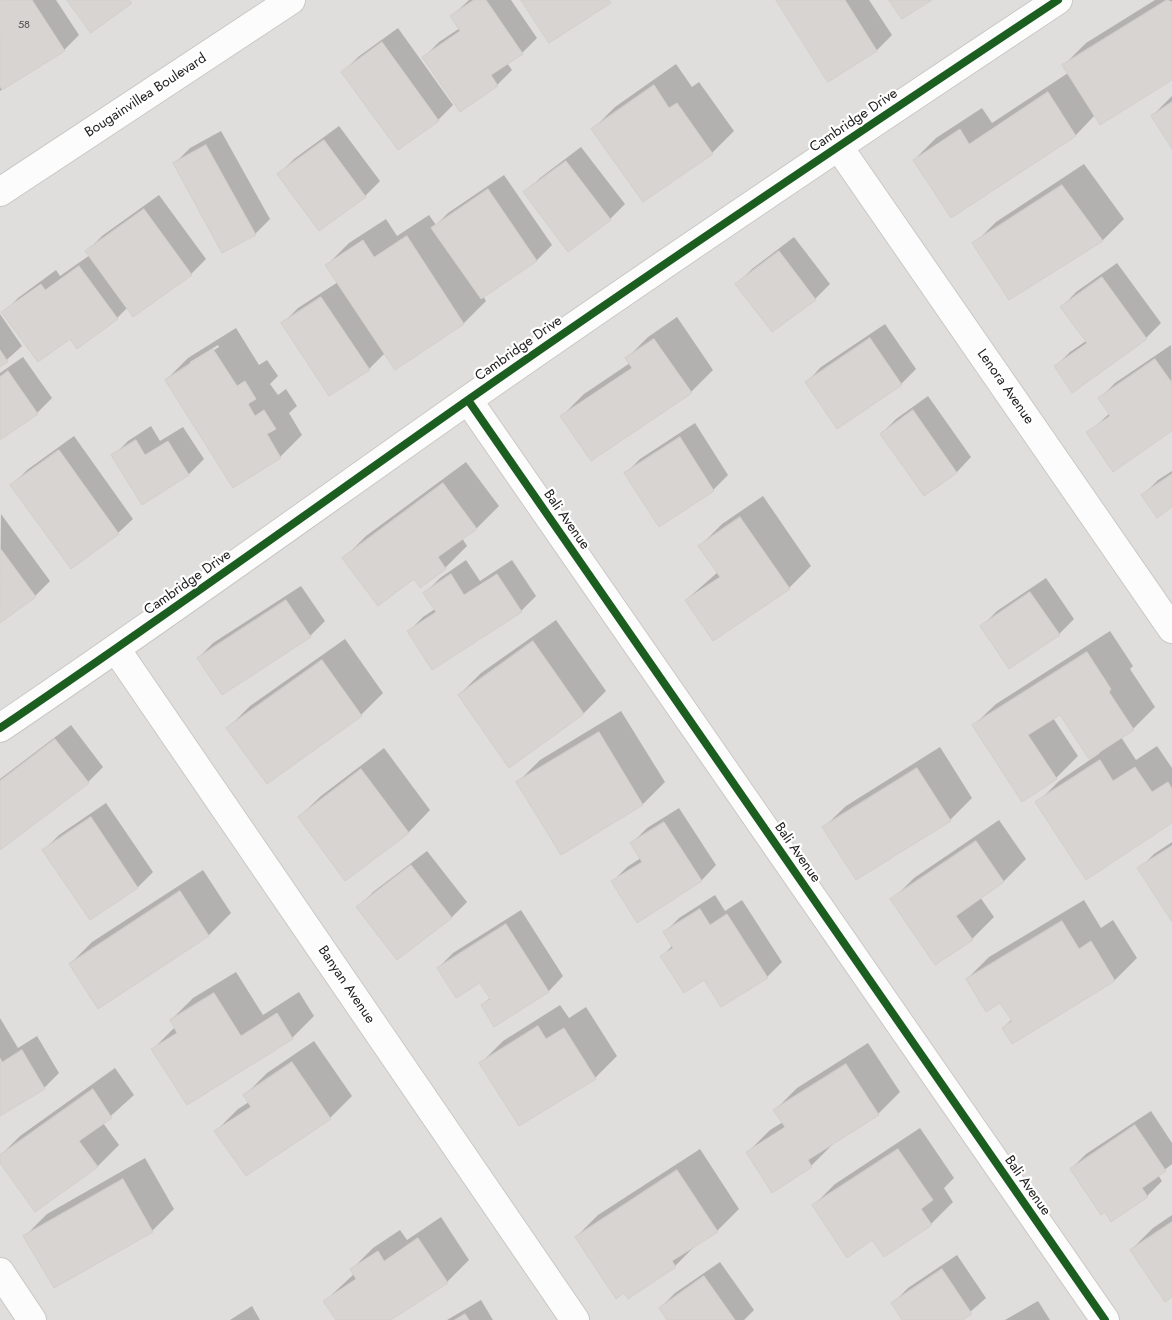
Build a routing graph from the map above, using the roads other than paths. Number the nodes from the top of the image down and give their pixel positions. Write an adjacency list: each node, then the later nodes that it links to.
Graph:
1 (291, 0): 4 (street, Bougainvillea Boulevard)
2 (1058, 0): 3 (street, Cambridge Drive)
3 (838, 146): 5 (street, Cambridge Drive); 6 (street, Lenora Avenue)
4 (0, 192)
5 (468, 400): 7 (street, Cambridge Drive); 12 (street, Bali Avenue)
6 (1172, 628)
7 (116, 650): 8 (street, Cambridge Drive); 11 (street, Banyan Avenue)
8 (0, 728)
9 (0, 1272): 10 (street)
10 (32, 1320)
11 (575, 1320)
12 (1105, 1320)

